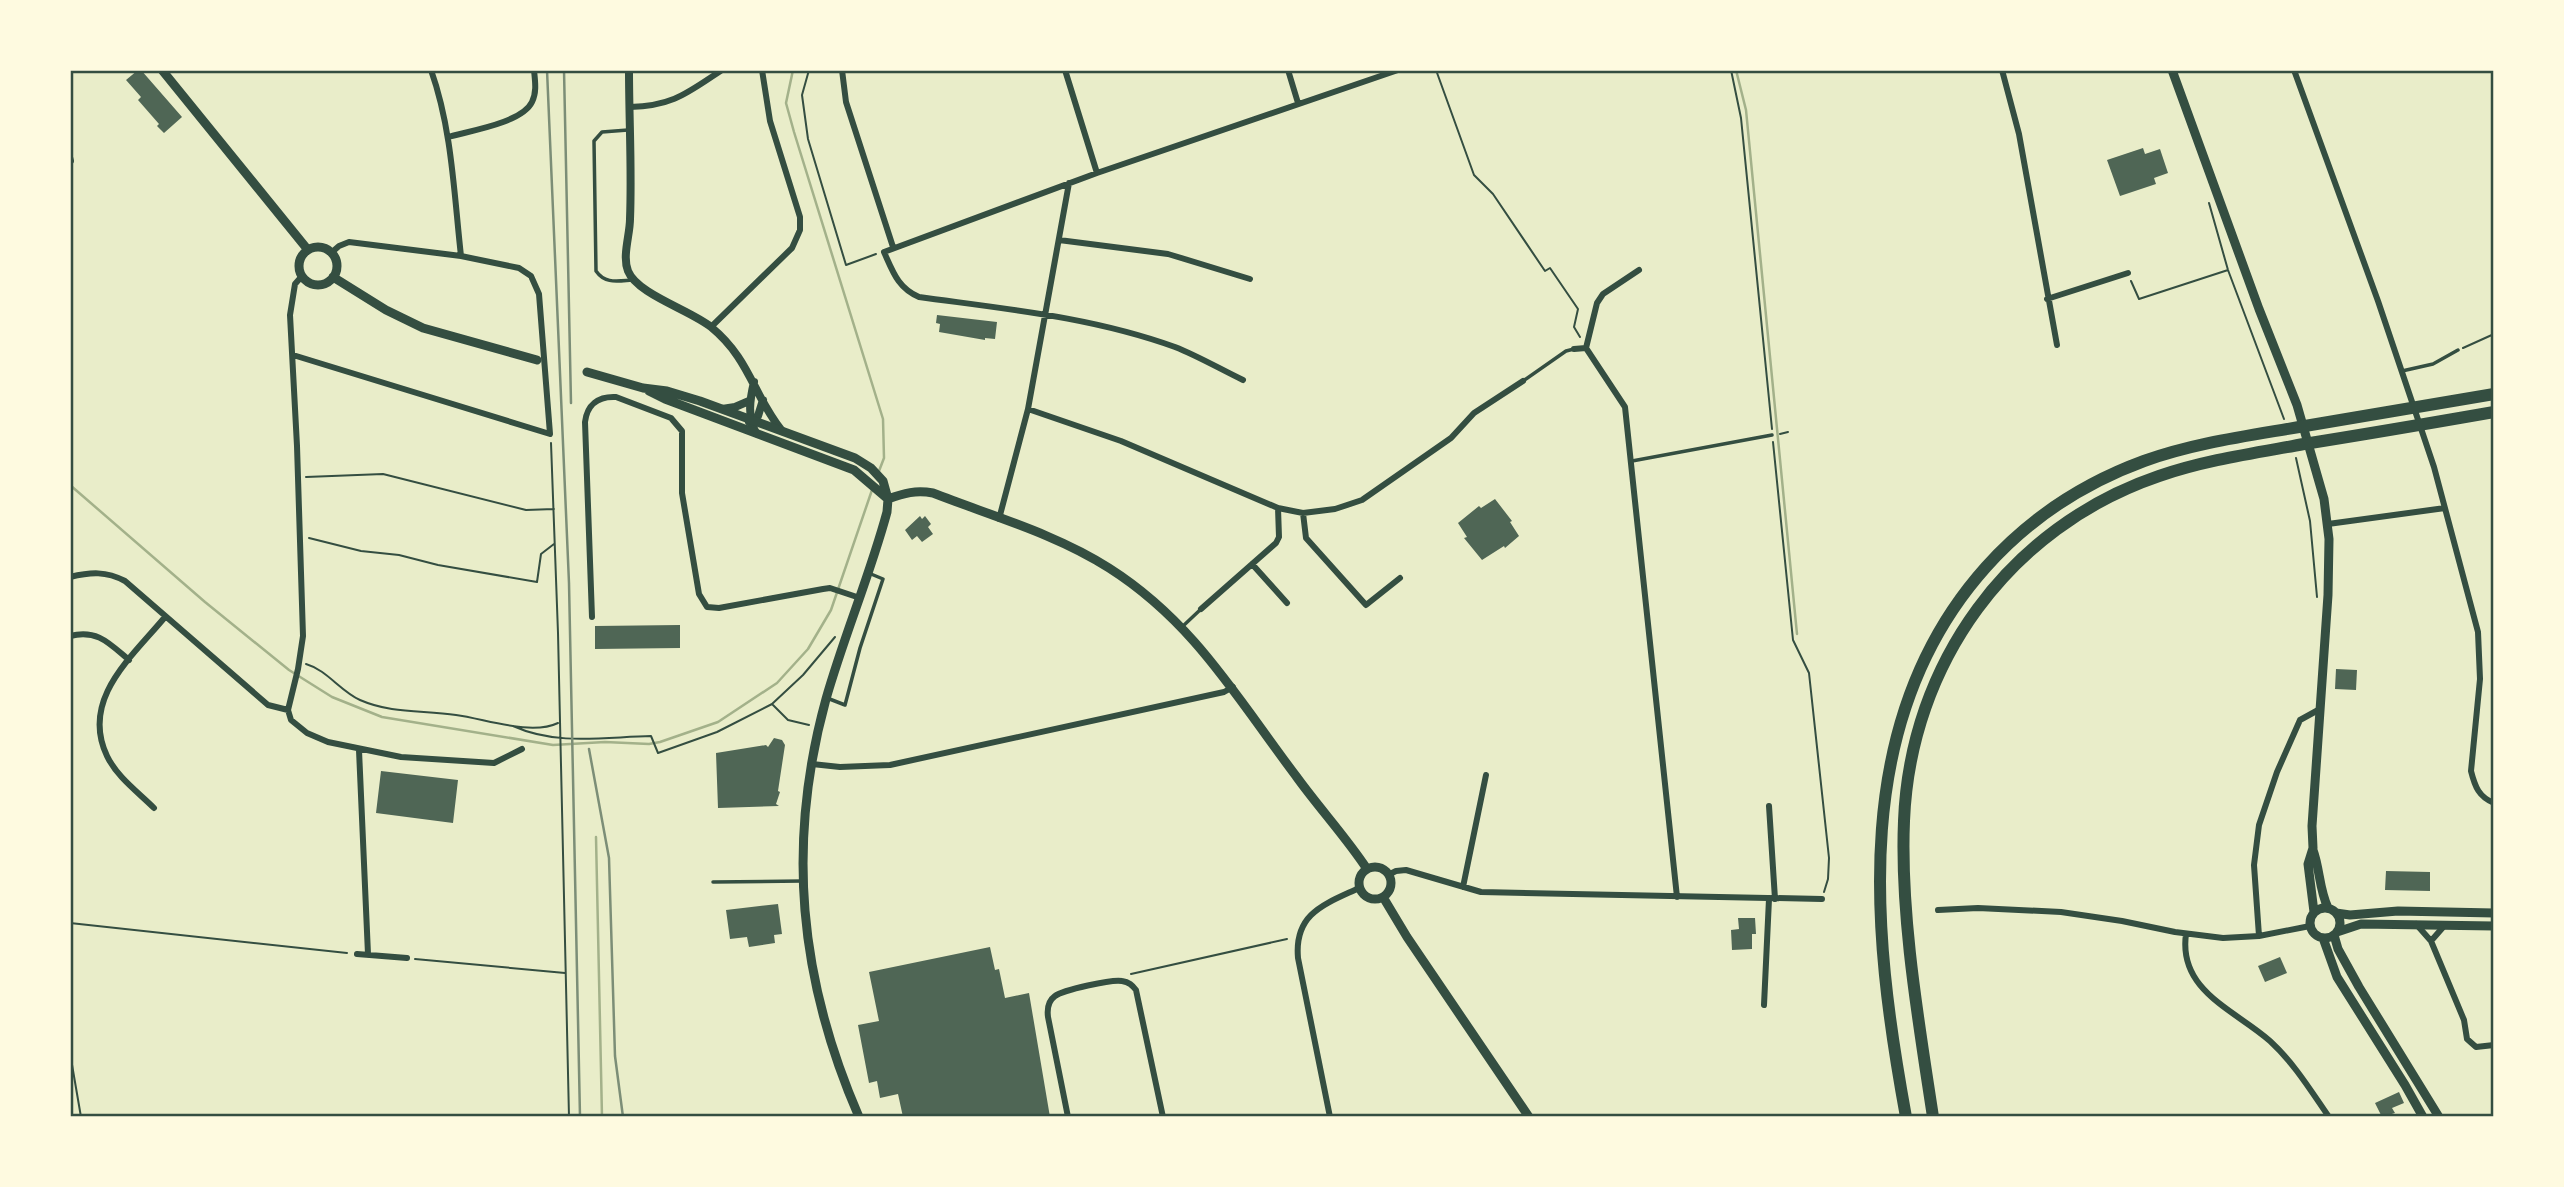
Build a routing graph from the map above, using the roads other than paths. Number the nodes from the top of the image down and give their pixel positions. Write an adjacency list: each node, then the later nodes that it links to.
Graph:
1 (162, 70): 22 (main road)
2 (430, 70): 17 (street)
3 (534, 70): 17 (street)
4 (629, 70): 15 (street)
5 (722, 70): 15 (street)
6 (761, 70): 33 (street)
7 (842, 70): 21 (street)
8 (1065, 70): 18 (street)
9 (1288, 70): 14 (street)
10 (1398, 70): 14 (street)
11 (2002, 70): 31 (street)
12 (2172, 70): 63 (main road)
13 (2294, 70): 40 (street)
14 (1298, 103): 18 (street)
15 (629, 107): 16 (street)
16 (630, 130): 30 (street); 30 (lane)
17 (448, 137): 24 (street)
18 (1097, 173): 19 (street)
19 (1069, 183): 20 (street); 21 (street)
20 (1059, 240): 29 (street); 32 (street)
21 (893, 247): 32 (street)
22 (308, 250): 23 (main road); 27 (main road)
23 (331, 253): 24 (street); 28 (main road)
24 (461, 256): 38 (street)
25 (1639, 270): 35 (street)
26 (2128, 274): 31 (street)
27 (302, 276): 28 (main road); 38 (street)
28 (333, 276): 39 (main road)
29 (1250, 279)
30 (632, 280): 33 (street)
31 (2047, 299): 34 (street)
32 (1044, 313): 42 (street); 50 (street)
33 (711, 327): 44 (street)
34 (2057, 345)
35 (1586, 347): 36 (street); 57 (street)
36 (1574, 349): 43 (lane)
37 (2458, 350): 40 (lane)
38 (293, 355): 79 (street)
39 (537, 360)
40 (2402, 371): 60 (street)
41 (587, 372): 45 (main road)
42 (1242, 380)
43 (1522, 381): 61 (street)
44 (754, 382): 47 (street); 48 (street)
45 (643, 388): 49 (main road); 53 (main road)
46 (2494, 394): 121 (highway)
47 (763, 400): 52 (street); 54 (street)
48 (749, 401): 49 (street); 52 (street)
49 (722, 409): 52 (main road)
50 (1028, 410): 59 (street); 62 (street)
51 (2494, 412): 122 (highway)
52 (751, 421): 53 (street); 54 (main road); 55 (street)
53 (739, 427): 55 (main road)
54 (782, 431): 58 (main road)
55 (755, 433): 58 (main road)
56 (1772, 435): 57 (lane)
57 (1632, 461): 95 (street)
58 (888, 499): 62 (main road); 65 (main road)
59 (1279, 508): 61 (street); 64 (street)
60 (2445, 508): 63 (street); 84 (street)
61 (1303, 513): 67 (street)
62 (999, 519): 73 (main road)
63 (2328, 524): 78 (main road)
64 (1252, 564): 69 (street); 70 (street)
65 (869, 573): 68 (main road); 77 (lane)
66 (70, 577): 71 (street)
67 (1401, 578)
68 (860, 598): 72 (street); 77 (main road)
69 (1287, 603)
70 (1201, 608): 73 (lane)
71 (165, 617): 75 (street); 79 (street)
72 (592, 617)
73 (1182, 627): 76 (main road)
74 (70, 636): 75 (street)
75 (129, 660): 86 (street)
76 (1233, 687): 82 (street); 88 (main road)
77 (827, 698): 82 (main road)
78 (2320, 709): 87 (main road); 108 (street)
79 (288, 710): 81 (street)
80 (522, 749): 81 (street)
81 (359, 750): 112 (street)
82 (812, 764): 90 (main road)
83 (1486, 775): 92 (street)
84 (2494, 803)
85 (1769, 806): 96 (street)
86 (154, 808)
87 (2313, 848): 99 (main road); 100 (main road)
88 (1367, 869): 89 (main road); 93 (main road)
89 (1388, 875): 92 (street); 94 (main road)
90 (802, 881): 91 (lane); 116 (main road)
91 (713, 882)
92 (1463, 887): 95 (street)
93 (1359, 888): 94 (main road); 119 (street)
94 (1383, 897): 120 (main road)
95 (1677, 897): 96 (street)
96 (1772, 899): 97 (street); 114 (street)
97 (1822, 900)
98 (1938, 910): 106 (street)
99 (2332, 910): 100 (main road); 101 (main road); 107 (main road)
100 (2314, 912): 104 (main road)
101 (2494, 912)
102 (2416, 925): 103 (main road); 107 (main road); 110 (street)
103 (2445, 925): 105 (main road); 110 (street)
104 (2309, 926): 108 (street); 109 (main road)
105 (2494, 926)
106 (2186, 934): 108 (street); 123 (street)
107 (2336, 934): 109 (main road); 125 (main road)
108 (2259, 936)
109 (2323, 938): 124 (main road)
110 (2431, 942): 115 (street)
111 (357, 954): 112 (street)
112 (368, 954): 113 (street)
113 (407, 958)
114 (1764, 1005)
115 (2494, 1045)
116 (859, 1117)
117 (1068, 1117): 118 (street)
118 (1163, 1117)
119 (1330, 1117)
120 (1529, 1117)
121 (1906, 1117)
122 (1933, 1117)
123 (2329, 1117)
124 (2423, 1117)
125 (2439, 1117)

